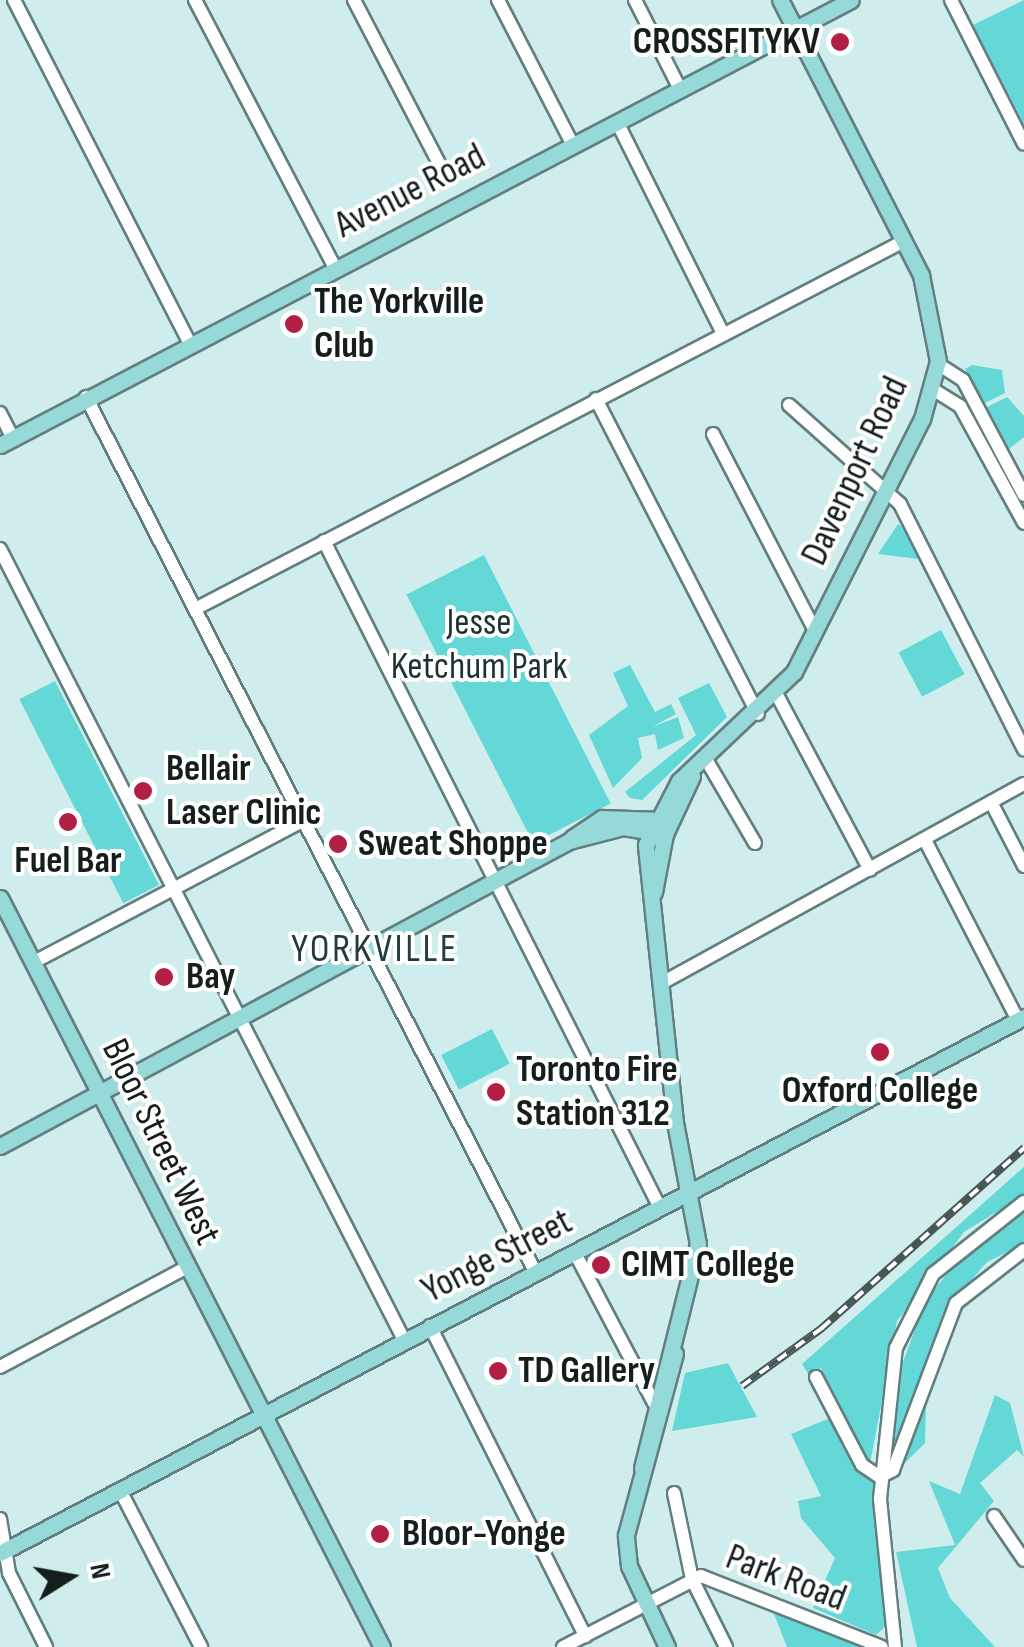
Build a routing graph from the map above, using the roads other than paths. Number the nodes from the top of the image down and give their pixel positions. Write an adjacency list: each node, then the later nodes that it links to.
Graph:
1 (14, 0): 18 (street)
2 (196, 0): 16 (street)
3 (354, 0): 14 (street)
4 (498, 0): 12 (street)
5 (635, 0): 10 (street)
6 (780, 0): 9 (main road, Davenport Road)
7 (851, 0): 9 (main road, Avenue Road)
8 (950, 0): 13 (street)
9 (794, 30): 10 (main road, Avenue Road); 15 (main road, Davenport Road)
10 (680, 88): 11 (main road, Avenue Road)
11 (617, 122): 12 (main road, Avenue Road); 17 (street)
12 (573, 144): 16 (main road, Avenue Road)
13 (1024, 144)
14 (440, 165)
15 (904, 241): 17 (street); 19 (main road, Davenport Road)
16 (334, 266): 18 (main road, Avenue Road)
17 (723, 334): 22 (street)
18 (189, 342): 21 (main road, Avenue Road)
19 (938, 364): 20 (main road, Davenport Road); 28 (street)
20 (934, 390): 27 (main road, Davenport Road); 29 (street)
21 (86, 397): 26 (main road, Avenue Road); 32 (street)
22 (596, 399): 30 (street); 35 (street)
23 (788, 405): 27 (street)
24 (0, 412): 26 (street)
25 (713, 434): 33 (street)
26 (6, 441)
27 (885, 492): 33 (main road, Davenport Road); 36 (street)
28 (1024, 495)
29 (1024, 524)
30 (324, 541): 32 (street); 46 (street)
31 (0, 549): 47 (street)
32 (195, 609): 40 (street)
33 (815, 631): 34 (main road, Davenport Road)
34 (777, 695): 35 (main road, Davenport Road); 45 (street)
35 (758, 714): 37 (main road, Davenport Road)
36 (1024, 749)
37 (708, 761): 41 (main road, Davenport Road); 43 (street)
38 (1024, 784): 39 (street)
39 (991, 802): 42 (street); 44 (street)
40 (305, 820): 47 (street); 49 (street)
41 (660, 826): 46 (main road); 51 (main road, Davenport Road)
42 (925, 840): 45 (street); 52 (street)
43 (755, 843)
44 (1024, 866)
45 (870, 870): 51 (street)
46 (496, 882): 49 (main road); 58 (street)
47 (173, 890): 50 (street); 53 (street)
48 (2, 909): 50 (main road, Bloor Street West)
49 (371, 949): 53 (main road); 62 (street)
50 (34, 962): 54 (main road, Bloor Street West)
51 (660, 984): 56 (main road, Davenport Road)
52 (1021, 1018): 56 (main road, Yonge Street)
53 (240, 1019): 54 (main road); 64 (street)
54 (103, 1093): 55 (main road); 61 (main road, Bloor Street West)
55 (0, 1146)
56 (689, 1192): 58 (main road, Yonge Street); 65 (main road, Davenport Road)
57 (1024, 1202): 71 (street)
58 (660, 1208): 60 (main road, Yonge Street)
59 (1024, 1250): 71 (street)
60 (575, 1254): 62 (main road, Yonge Street); 68 (street)
61 (187, 1267): 66 (street); 69 (main road, Bloor Street West)
62 (536, 1274): 63 (main road, Yonge Street)
63 (430, 1326): 64 (main road, Yonge Street); 80 (street)
64 (404, 1340): 69 (main road, Yonge Street)
65 (676, 1344): 68 (main road); 70 (main road)
66 (0, 1366)
67 (816, 1377): 71 (street)
68 (654, 1403): 70 (main road)
69 (258, 1417): 72 (main road, Yonge Street); 83 (main road, Bloor Street West)
70 (642, 1468): 79 (main road)
71 (880, 1477): 88 (street)
72 (120, 1490): 76 (main road, Yonge Street); 82 (street)
73 (674, 1493): 78 (street)
74 (994, 1516): 77 (street)
75 (0, 1520): 76 (street)
76 (4, 1551): 81 (street)
77 (1024, 1560)
78 (692, 1578): 79 (street, Park Road); 86 (street); 87 (street, Park Road)
79 (645, 1603): 80 (street, Park Road); 85 (main road)
80 (586, 1636): 84 (street, Park Road)
81 (46, 1647)
82 (201, 1647)
83 (382, 1647)
84 (563, 1647)
85 (667, 1647)
86 (726, 1647)
87 (882, 1647)
88 (895, 1647)

